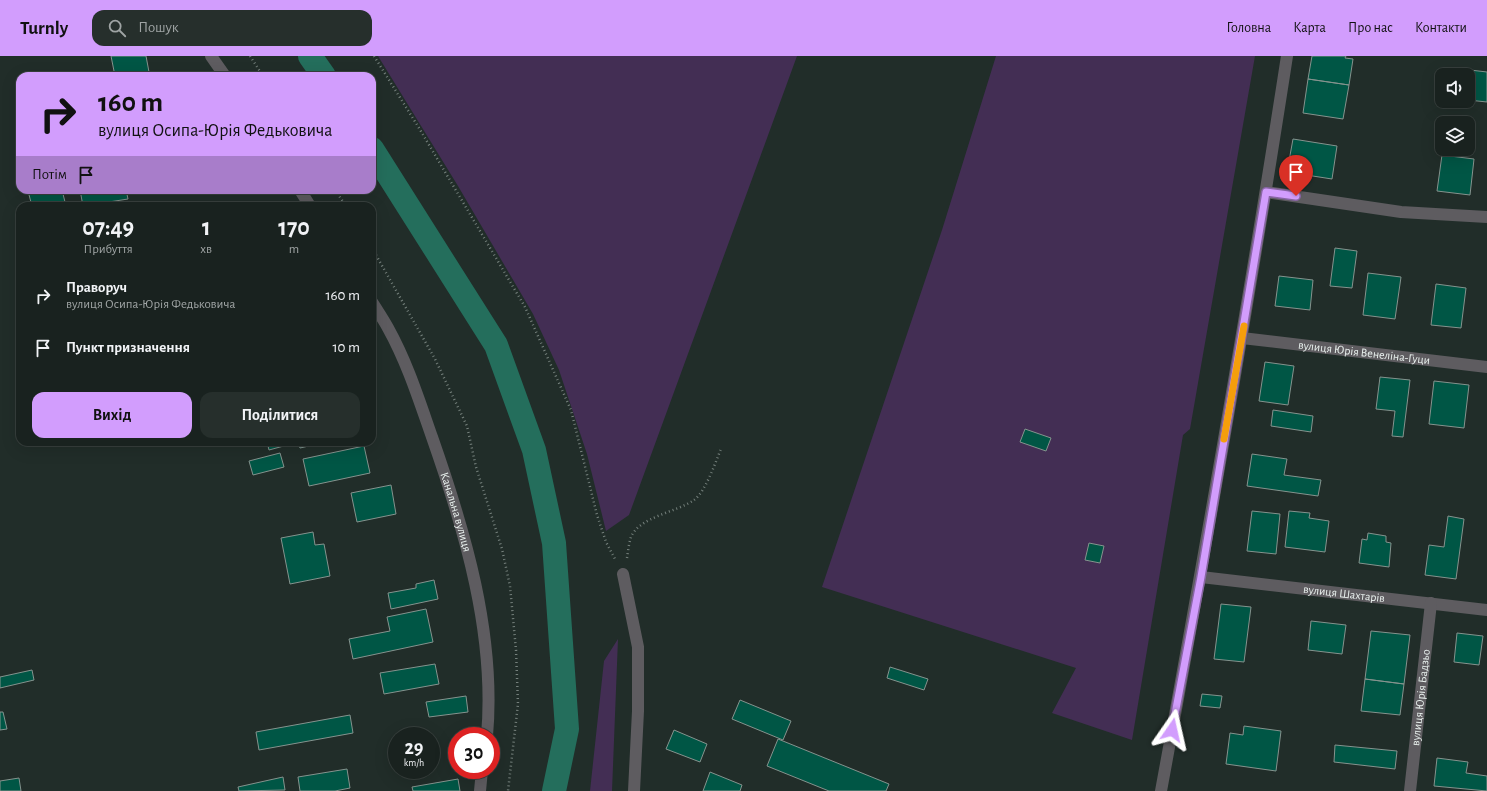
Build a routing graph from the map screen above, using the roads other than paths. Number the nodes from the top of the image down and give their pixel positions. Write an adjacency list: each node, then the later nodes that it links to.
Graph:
1 (212, 56): 3 (street)
2 (1288, 56): 4 (street)
3 (222, 72)
4 (1266, 192): 5 (street); 7 (street)
5 (1487, 217)
6 (376, 308): 13 (street, Канальна вулиця)
7 (1242, 338): 8 (street, вулиця Юрія Венеліна-Гуци); 10 (street)
8 (1487, 367)
9 (623, 574): 16 (street)
10 (1201, 577): 11 (street, вулиця Шахтарів); 17 (street)
11 (1431, 603): 12 (street, вулиця Шахтарів); 18 (street, вулиця Юрія Бадзьо)
12 (1487, 610)
13 (487, 727)
14 (481, 779): 15 (street)
15 (480, 791)
16 (634, 791)
17 (1161, 791)
18 (1410, 791)

